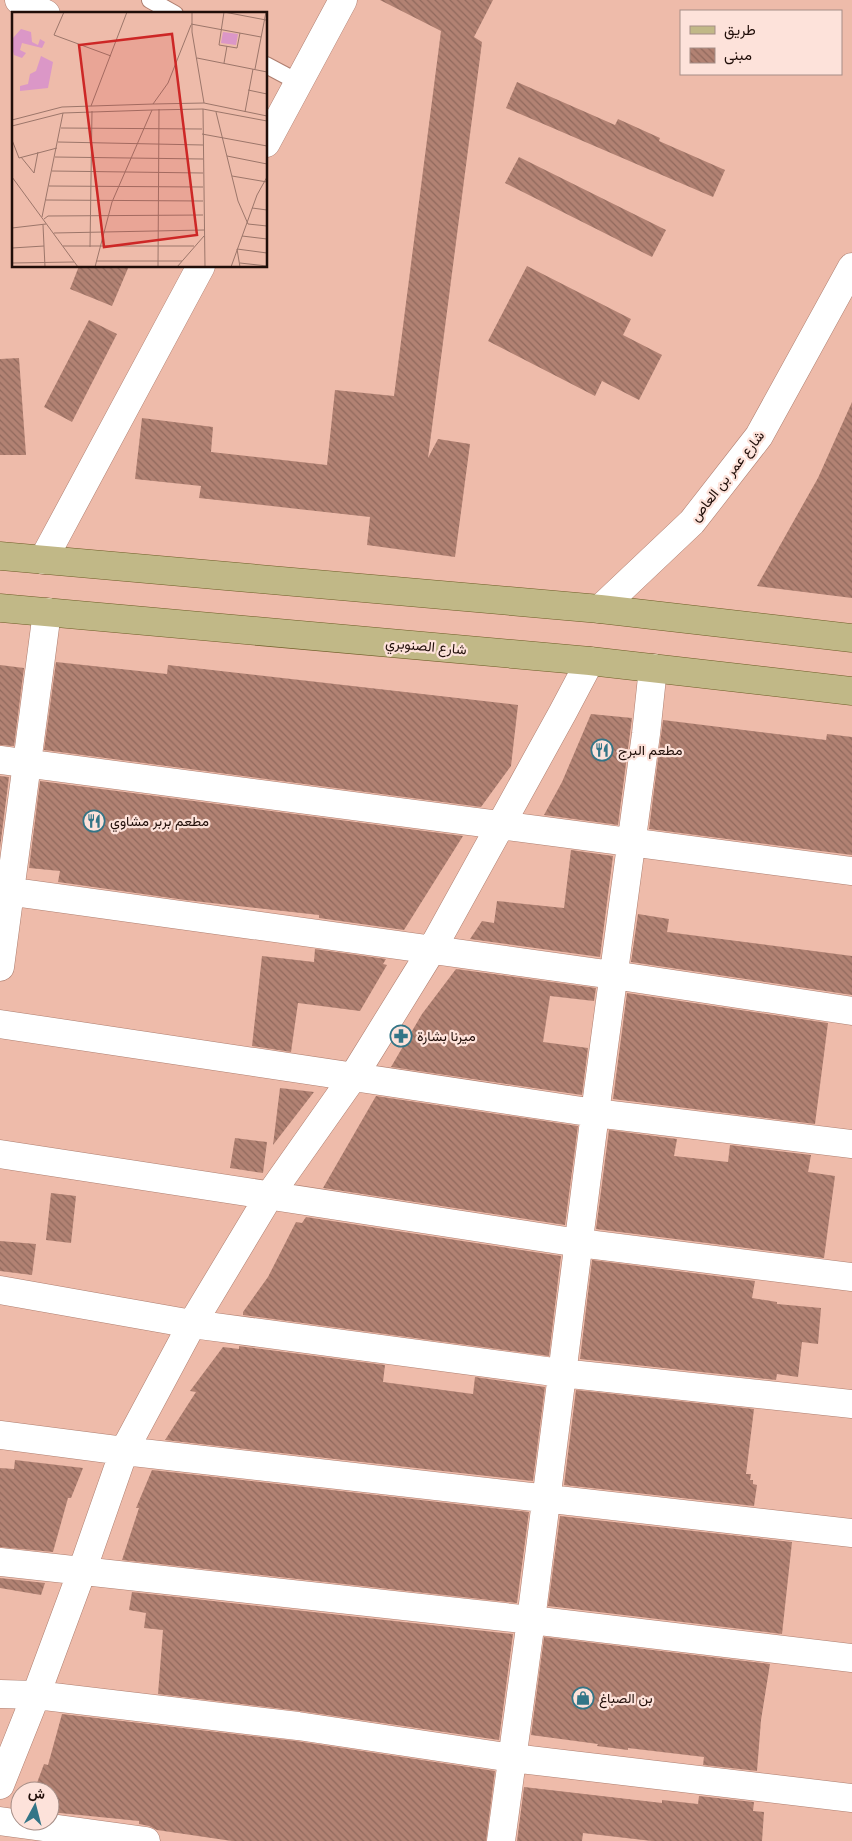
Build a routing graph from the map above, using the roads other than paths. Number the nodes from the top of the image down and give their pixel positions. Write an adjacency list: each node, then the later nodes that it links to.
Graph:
1 (19, 0): 4 (street)
2 (150, 0): 5 (lane)
3 (343, 0): 7 (street)
4 (42, 12)
5 (171, 12)
6 (268, 66): 7 (lane)
7 (298, 82): 8 (street)
8 (268, 135)
9 (852, 267): 14 (street, شارع عمر بن العاص)
10 (199, 268): 12 (street)
11 (0, 556): 12 (main road)
12 (43, 560): 14 (main road)
13 (0, 608): 15 (main road, شارع الصنوبري)
14 (600, 609): 16 (main road)
15 (47, 612): 17 (main road, شارع الصنوبري); 20 (street)
16 (852, 638)
17 (590, 661): 18 (main road, شارع الصنوبري); 21 (street)
18 (653, 668): 19 (main road, شارع الصنوبري); 22 (street)
19 (852, 691)
20 (13, 761): 21 (street); 24 (street)
21 (501, 825): 22 (street); 25 (street)
22 (630, 842): 23 (street); 27 (street)
23 (852, 871)
24 (5, 891): 25 (street); 26 (street)
25 (431, 951): 27 (street); 30 (street)
26 (0, 967)
27 (613, 975): 28 (street); 31 (street)
28 (852, 1011)
29 (0, 1024): 30 (street)
30 (353, 1077): 31 (street); 34 (street)
31 (595, 1113): 32 (street); 35 (street)
32 (852, 1144)
33 (0, 1154): 34 (street)
34 (269, 1196): 35 (street); 38 (street)
35 (579, 1243): 36 (street); 39 (street)
36 (852, 1277)
37 (0, 1290): 38 (street)
38 (192, 1324): 39 (street); 42 (street)
39 (562, 1373): 40 (street); 43 (street)
40 (852, 1404)
41 (0, 1435): 42 (street)
42 (124, 1451): 43 (street); 46 (street)
43 (545, 1498): 44 (street); 47 (street)
44 (852, 1533)
45 (0, 1562): 46 (street)
46 (82, 1571): 47 (street); 50 (street)
47 (531, 1620): 48 (street); 51 (street)
48 (852, 1658)
49 (0, 1694): 50 (street)
50 (36, 1694): 51 (street); 52 (street)
51 (512, 1758): 53 (street); 56 (street)
52 (0, 1785)
53 (852, 1798)
54 (0, 1821): 55 (street)
55 (146, 1841)
56 (501, 1841)

